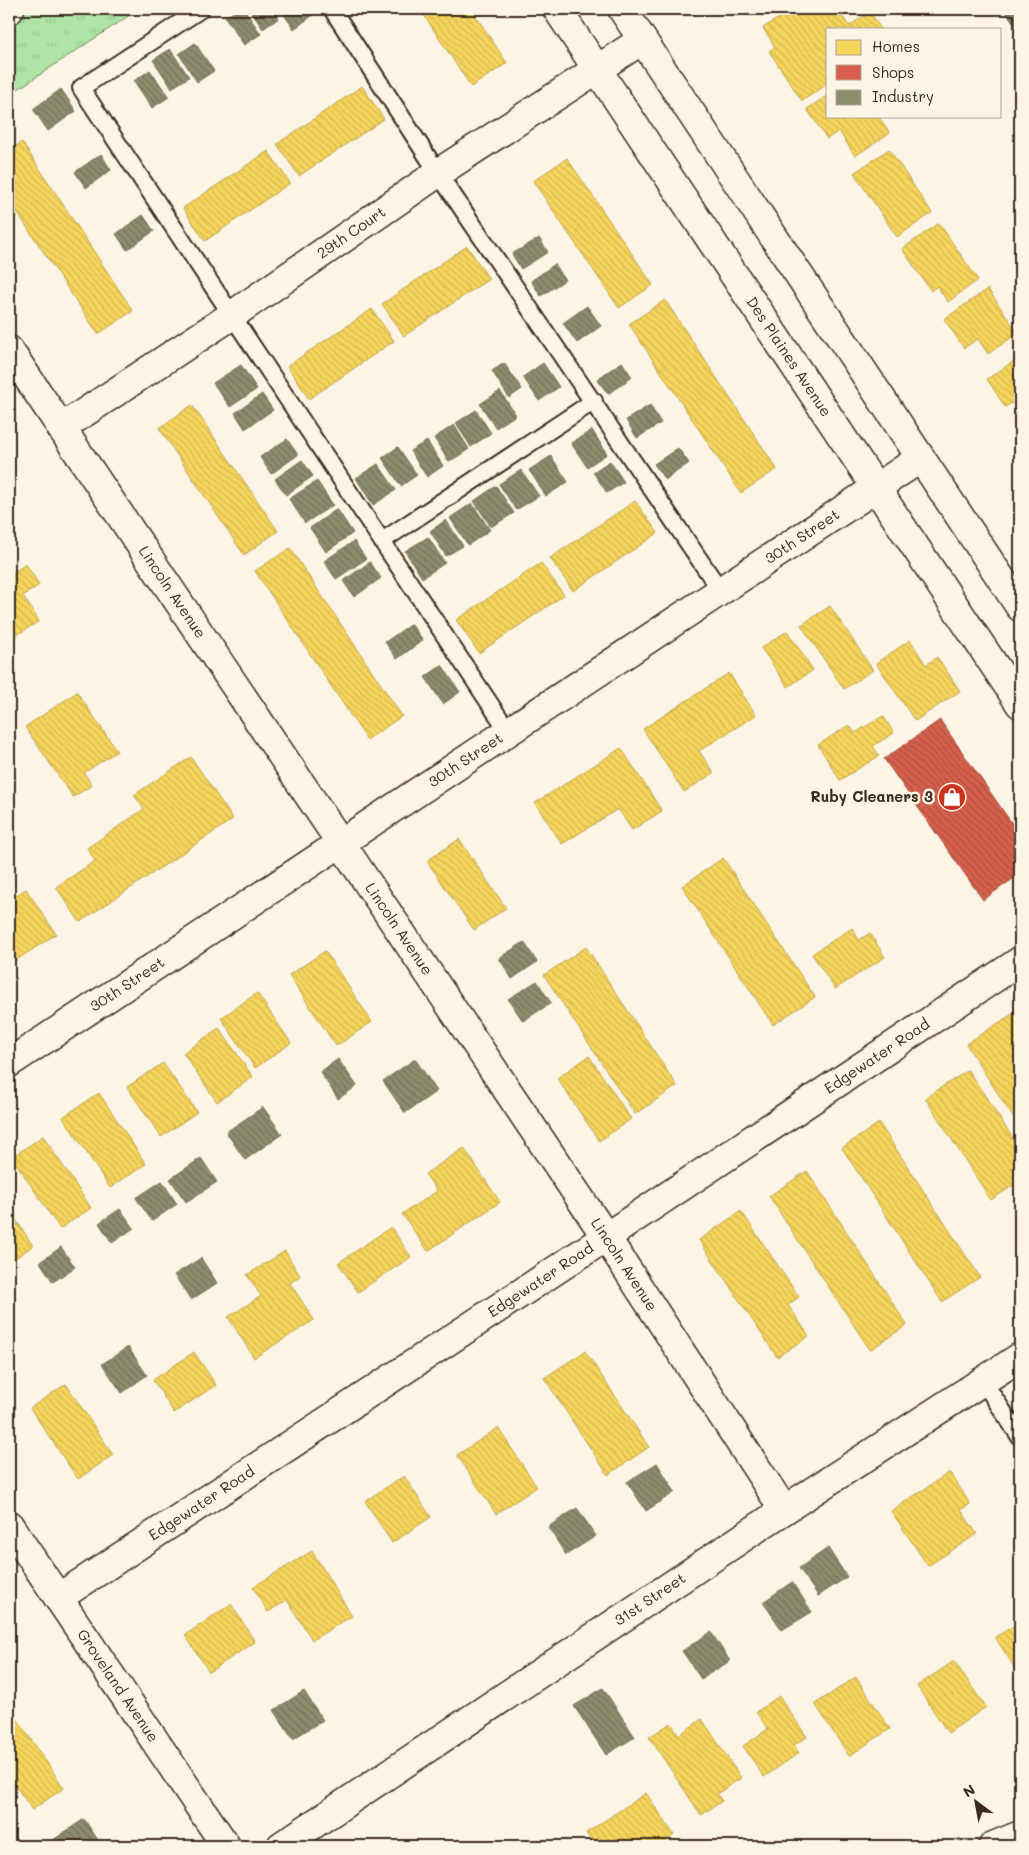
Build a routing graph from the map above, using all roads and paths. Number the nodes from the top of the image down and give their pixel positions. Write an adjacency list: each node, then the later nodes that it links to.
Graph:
1 (201, 9): 8 (lane)
2 (332, 9): 7 (lane)
3 (558, 9): 6 (street, Des Plaines Avenue)
4 (622, 9): 5 (street)
5 (642, 40): 6 (street, 29th Court); 12 (street)
6 (598, 69): 7 (street, 29th Court); 13 (street, Des Plaines Avenue)
7 (438, 173): 8 (street, 29th Court); 10 (lane)
8 (231, 316): 11 (street, 29th Court); 14 (lane)
9 (9, 350): 11 (street, Lincoln Avenue)
10 (594, 401): 14 (lane); 15 (lane)
11 (62, 428): 19 (street, Lincoln Avenue)
12 (921, 458): 13 (street, 30th Street); 16 (street)
13 (876, 487): 15 (street, 30th Street); 17 (street, Des Plaines Avenue)
14 (382, 541): 18 (lane)
15 (720, 590): 18 (street, 30th Street)
16 (1020, 607)
17 (1020, 704)
18 (508, 731): 19 (street, 30th Street)
19 (339, 843): 21 (street, 30th Street); 22 (street, Lincoln Avenue)
20 (1020, 961): 22 (street, Edgewater Road)
21 (9, 1063)
22 (606, 1237): 26 (street, Lincoln Avenue); 28 (street, Edgewater Road)
23 (1020, 1357): 24 (street, 31st Street)
24 (983, 1381): 25 (lane); 26 (street, 31st Street)
25 (1020, 1437)
26 (784, 1510): 31 (street, 31st Street)
27 (9, 1525): 28 (street, Groveland Avenue)
28 (58, 1598): 30 (street, Groveland Avenue)
29 (1020, 1835): 32 (street)
30 (226, 1846)
31 (281, 1846)
32 (993, 1846)

